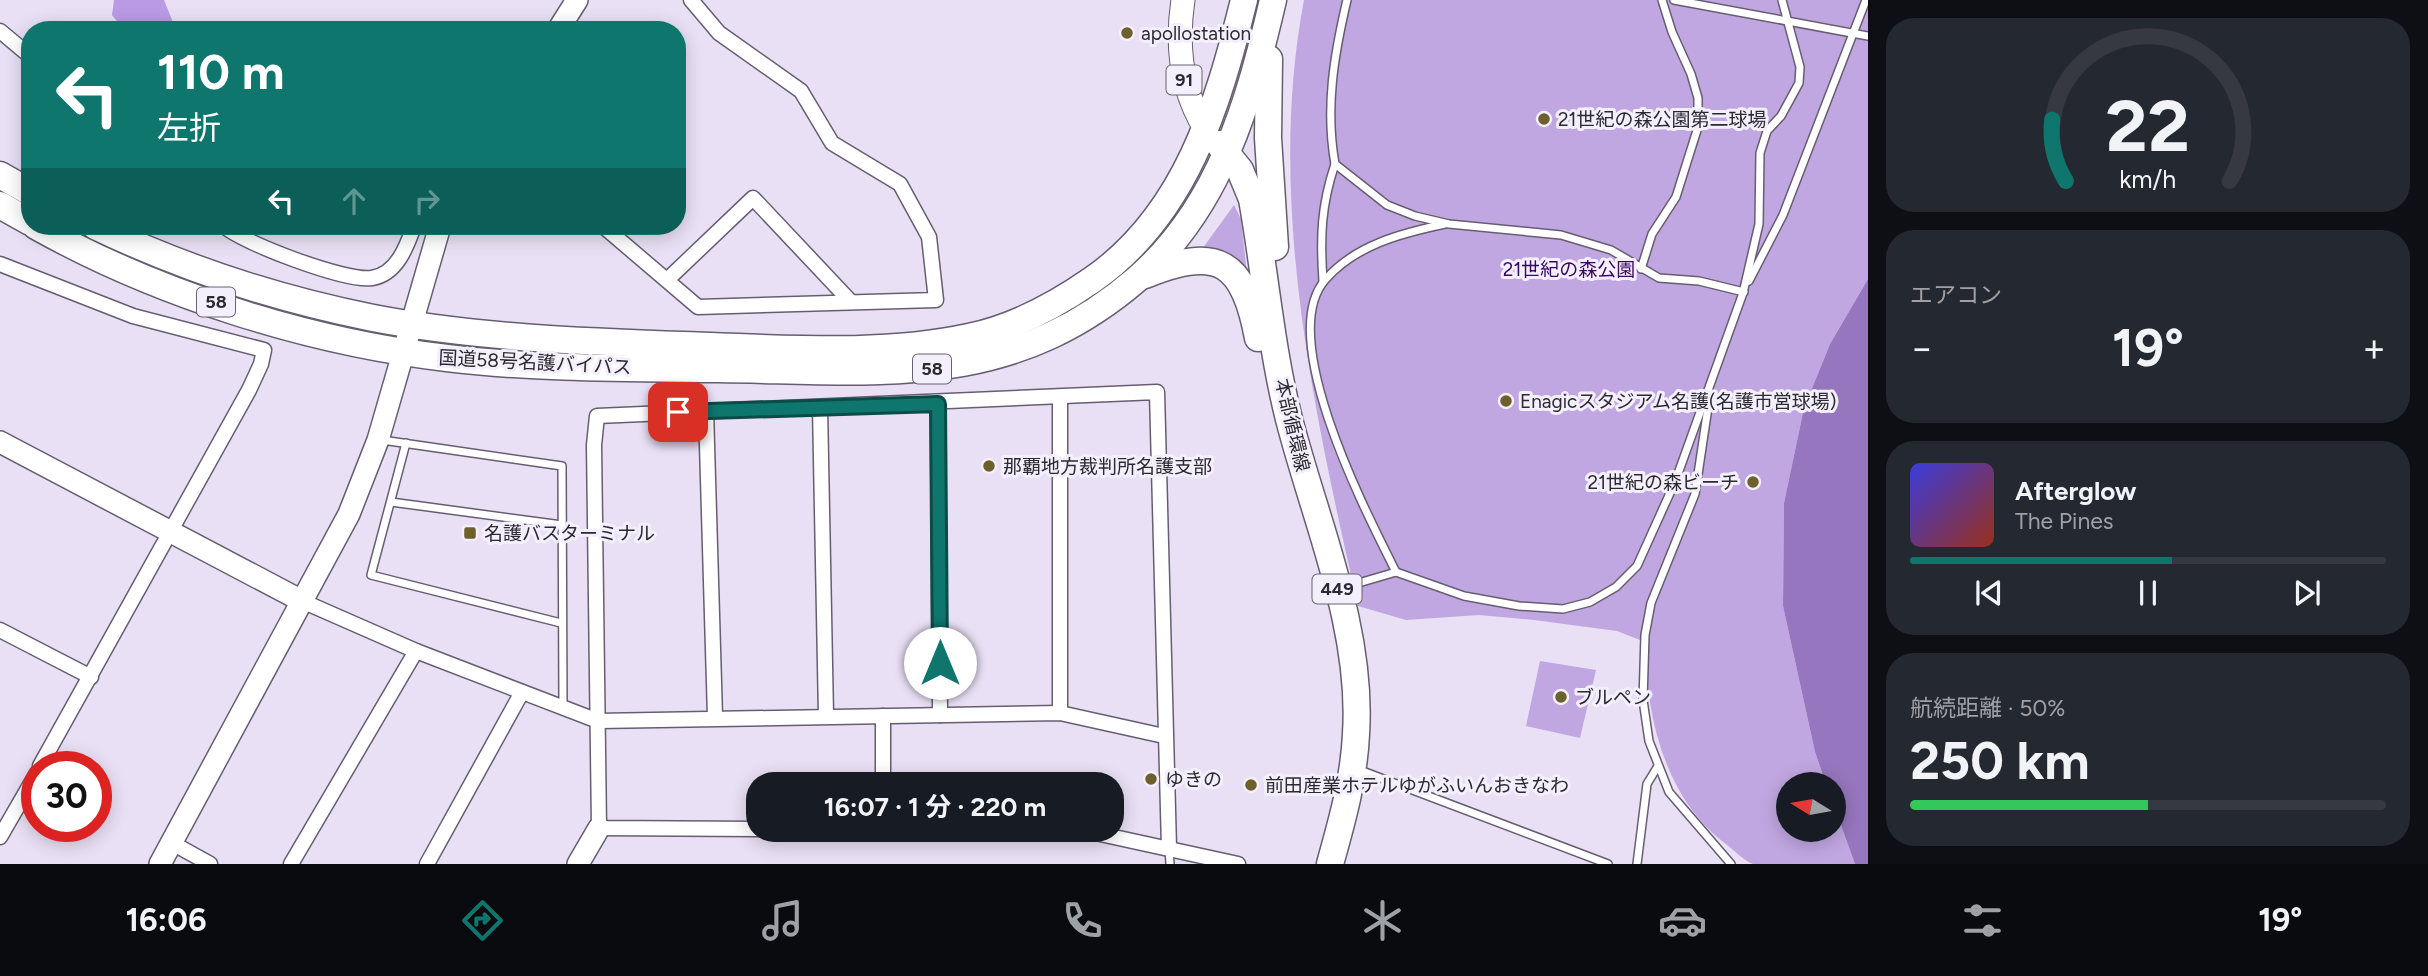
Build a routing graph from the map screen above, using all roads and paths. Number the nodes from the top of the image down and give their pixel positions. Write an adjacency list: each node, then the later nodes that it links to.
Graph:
1 (577, 0): 12 (street)
2 (691, 0): 37 (street)
3 (1183, 0): 17 (main road, 本部循環線 / 91)
4 (1244, 0): 17 (highway, 国道58号名護バイパス / 58)
5 (1347, 0): 19 (lane)
6 (1662, 0): 32 (lane)
7 (1674, 0): 11 (lane)
8 (1782, 0): 11 (lane)
9 (1866, 0): 14 (lane)
10 (1271, 9): 18 (highway, 国道58号名護バイパス / 58); 38 (highway)
11 (1786, 20): 14 (lane); 36 (lane)
12 (564, 21)
13 (0, 31): 16 (street)
14 (1852, 33): 15 (lane); 36 (lane)
15 (1868, 36)
16 (21, 48)
17 (1206, 130): 18 (highway, 本部循環線 / 449); 39 (highway, 国道58号名護バイパス / 58)
18 (1228, 153): 33 (highway, 国道58号名護バイパス / 58); 38 (highway, 本部循環線 / 449)
19 (1335, 164): 24 (lane); 35 (lane)
20 (0, 175): 21 (highway)
21 (21, 187)
22 (0, 205): 23 (highway)
23 (21, 217)
24 (1449, 224): 32 (lane); 35 (lane)
25 (54, 235): 40 (highway, 国道58号名護バイパス / 58)
26 (118, 235): 39 (highway, 国道58号名護バイパス / 58)
27 (240, 235): 28 (street)
28 (410, 235)
29 (437, 235): 39 (street)
30 (614, 235): 34 (street)
31 (0, 264): 54 (street)
32 (1641, 269): 36 (lane)
33 (1137, 279): 41 (highway, 国道58号名護バイパス / 58); 48 (highway)
34 (667, 280): 37 (street); 37 (street)
35 (1323, 281): 55 (lane)
36 (1743, 293): 42 (lane)
37 (851, 302)
38 (1271, 318): 48 (highway, 本部循環線 / 449)
39 (412, 324): 40 (street)
40 (405, 352): 41 (highway, 国道58号名護バイパス / 58); 49 (street)
41 (880, 373): 44 (street)
42 (1711, 386): 55 (lane); 72 (lane)
43 (1060, 398): 45 (street); 64 (street); 70 (street)
44 (881, 404): 45 (street); 46 (street)
45 (938, 404): 65 (street)
46 (820, 407): 47 (street); 66 (street)
47 (706, 411): 68 (street); 69 (street)
48 (1288, 416): 56 (highway, 本部循環線 / 449)
49 (378, 440): 51 (lane); 57 (street)
50 (0, 442): 54 (street)
51 (406, 443): 52 (lane); 53 (lane)
52 (391, 502): 53 (lane); 58 (lane)
53 (562, 525): 58 (lane)
54 (168, 532): 57 (street); 61 (street)
55 (1396, 572): 56 (lane)
56 (1337, 589): 73 (highway, 本部循環線 / 449)
57 (302, 601): 60 (street); 80 (street)
58 (561, 623): 63 (lane)
59 (0, 630): 61 (street)
60 (416, 651): 62 (street); 84 (street)
61 (91, 677): 71 (street)
62 (522, 692): 63 (street); 85 (street)
63 (563, 706): 69 (street)
64 (1060, 713): 65 (street); 70 (street)
65 (940, 715): 67 (street)
66 (826, 716): 67 (street); 68 (street)
67 (883, 716): 74 (street)
68 (715, 717): 69 (street)
69 (598, 721): 76 (street)
70 (1164, 736): 81 (street)
71 (49, 751)
72 (1658, 766): 91 (lane); 92 (lane)
73 (1354, 767): 89 (highway, 本部循環線 / 449); 90 (lane)
74 (883, 772)
75 (21, 801): 78 (street)
76 (599, 828): 77 (street); 86 (street)
77 (746, 829)
78 (0, 838)
79 (1124, 839): 81 (street)
80 (172, 843): 82 (street); 83 (street)
81 (1169, 848): 87 (lane); 88 (street)
82 (160, 864)
83 (210, 864)
84 (291, 864)
85 (427, 864)
86 (578, 864)
87 (1170, 864)
88 (1238, 864)
89 (1330, 864)
90 (1608, 864)
91 (1637, 864)
92 (1731, 864)

